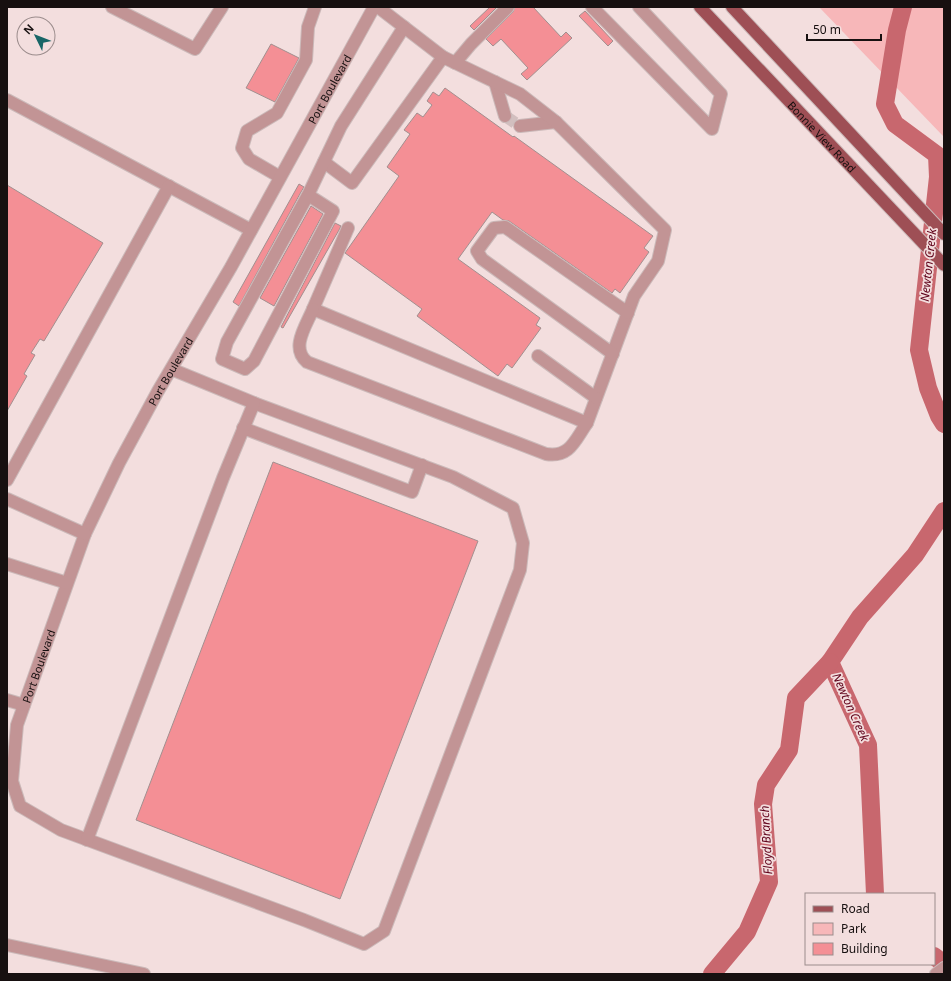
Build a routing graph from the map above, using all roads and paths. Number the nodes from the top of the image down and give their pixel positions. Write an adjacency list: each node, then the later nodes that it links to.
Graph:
1 (113, 7): 2 (street)
2 (222, 7)
3 (315, 7): 20 (street)
4 (374, 7): 20 (street, Port Boulevard)
5 (378, 7): 11 (street)
6 (508, 7): 13 (street)
7 (592, 7): 8 (street)
8 (639, 7)
9 (700, 7): 26 (main road, Bonnie View Road)
10 (732, 7): 25 (main road, Bonnie View Road)
11 (404, 28): 12 (street); 19 (street)
12 (443, 57): 13 (street); 19 (street)
13 (455, 63): 14 (street)
14 (495, 82): 16 (street); 17 (street)
15 (7, 100): 21 (street)
16 (505, 116)
17 (556, 122): 18 (street); 28 (street)
18 (520, 126)
19 (324, 162): 22 (street)
20 (280, 178): 24 (street, Port Boulevard)
21 (169, 186): 24 (street); 37 (street)
22 (308, 196): 22 (street)
23 (348, 228): 27 (street)
24 (251, 230): 31 (street, Port Boulevard)
25 (944, 234)
26 (944, 266)
27 (313, 309): 34 (street); 34 (street)
28 (628, 313): 29 (street); 29 (street)
29 (613, 354): 32 (street)
30 (538, 356): 32 (street)
31 (171, 369): 33 (street); 39 (street, Port Boulevard)
32 (596, 398): 34 (street)
33 (254, 403): 35 (street); 36 (street)
34 (587, 423)
35 (243, 428): 36 (street); 44 (street)
36 (422, 465): 44 (street, Port Boulevard)
37 (7, 480)
38 (7, 499): 39 (street)
39 (85, 534): 41 (street, Port Boulevard)
40 (7, 564): 41 (street)
41 (67, 583): 43 (street, Port Boulevard)
42 (7, 700): 43 (street)
43 (24, 705): 44 (street, Port Boulevard)
44 (87, 840)
45 (7, 945): 47 (street)
46 (944, 968): 48 (street)
47 (144, 974)
48 (936, 974)

